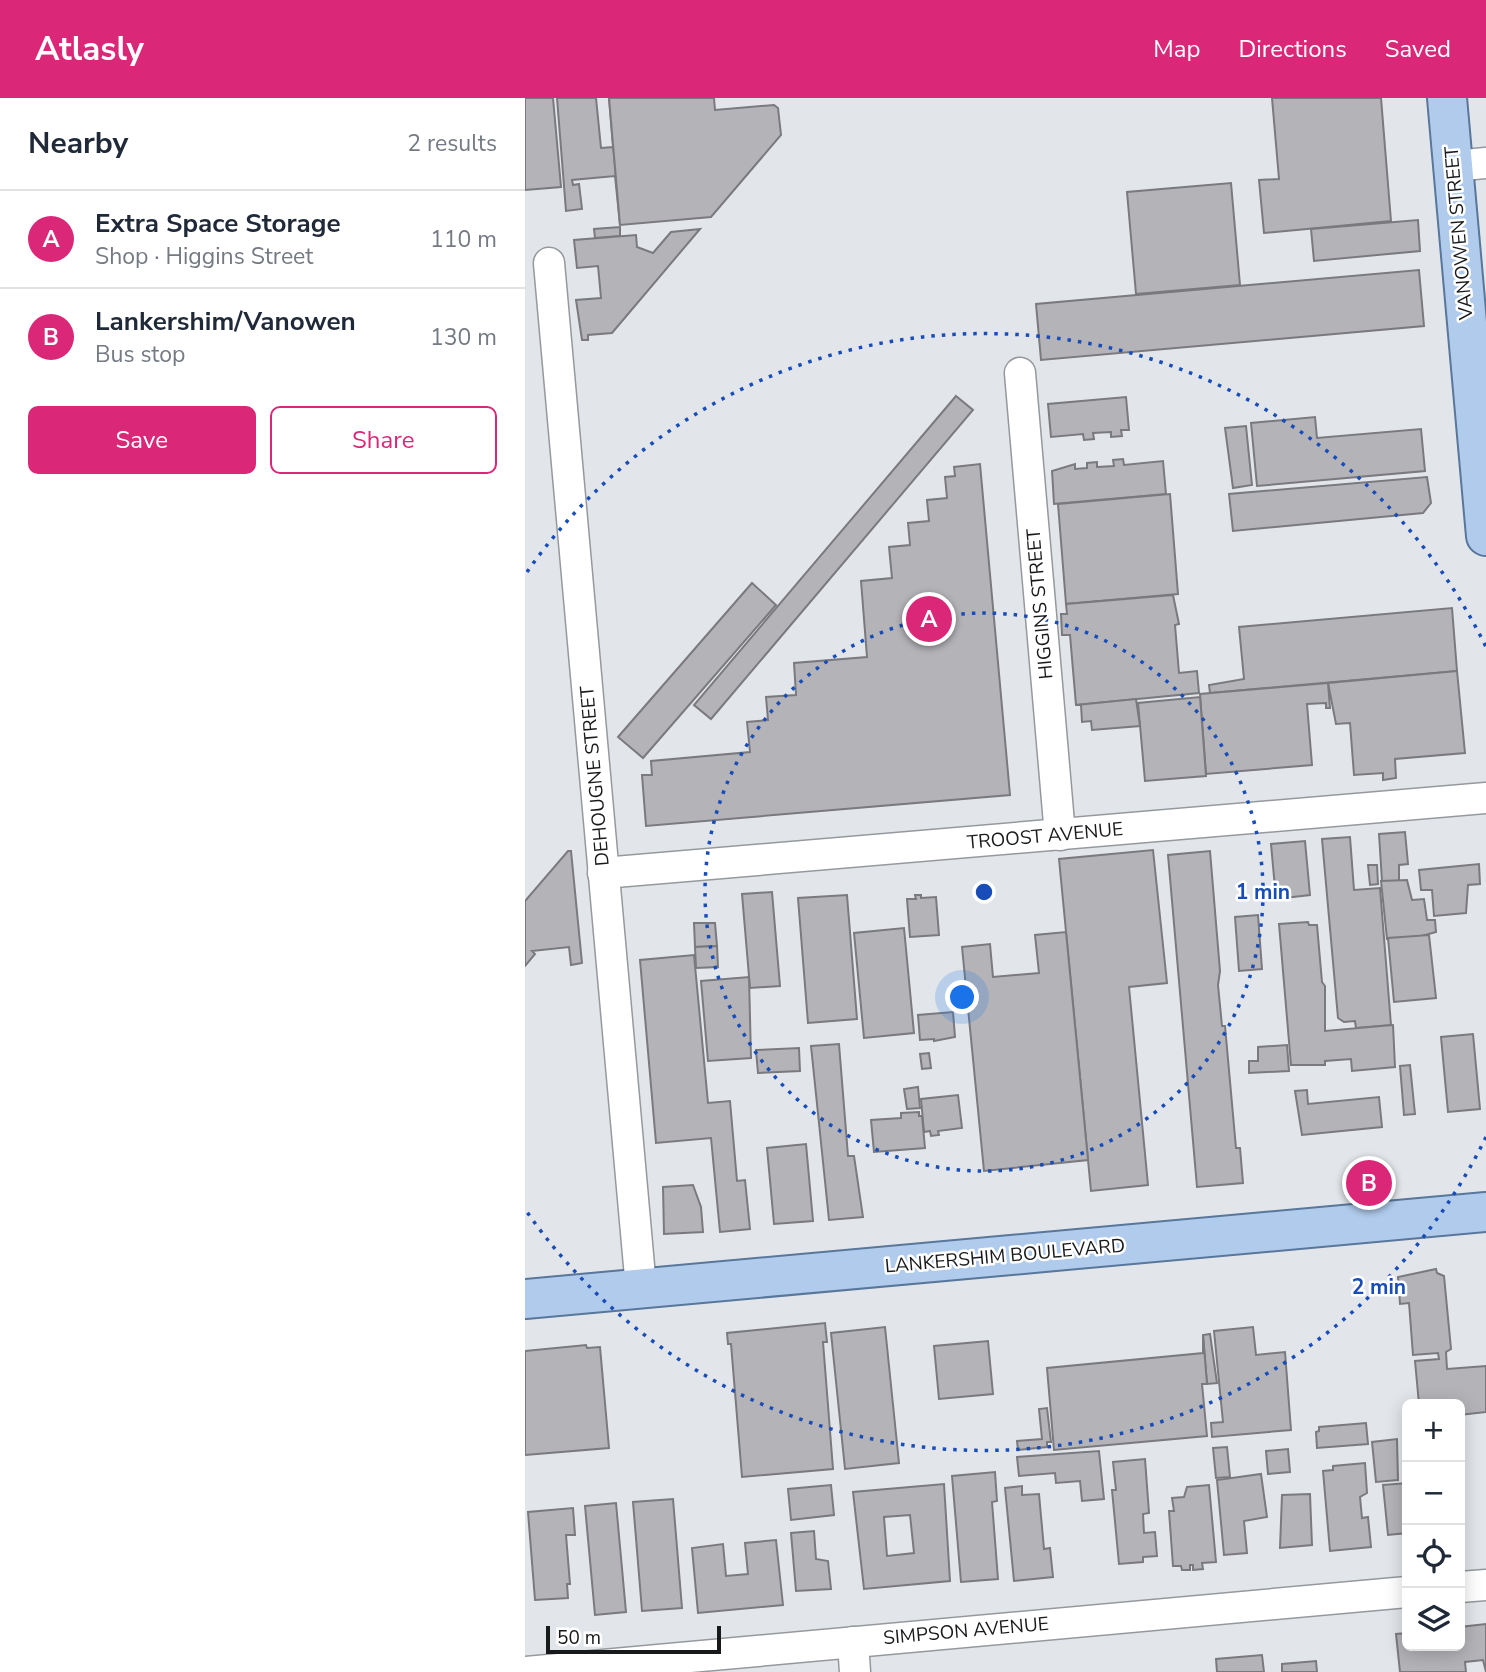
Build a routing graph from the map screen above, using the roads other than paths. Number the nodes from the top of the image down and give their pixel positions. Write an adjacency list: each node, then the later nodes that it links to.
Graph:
1 (1447, 98): 2 (main road, VANOWEN STREET)
2 (1470, 165): 5 (main road, VANOWEN STREET)
3 (549, 263): 8 (street, DEHOUGNE STREET)
4 (1020, 373): 7 (street, HIGGINS STREET)
5 (1485, 515)
6 (1486, 798): 7 (street, TROOST AVENUE)
7 (1060, 835): 8 (street, TROOST AVENUE)
8 (603, 873): 10 (street, DEHOUGNE STREET)
9 (1486, 1212): 10 (main road, LANKERSHIM BOULEVARD)
10 (641, 1288): 11 (main road, LANKERSHIM BOULEVARD)
11 (525, 1299)
12 (1486, 1585): 13 (street)
13 (1465, 1587)
14 (1402, 1592): 15 (street, SIMPSON AVENUE)
15 (853, 1642): 16 (street, SIMPSON AVENUE); 17 (street)
16 (525, 1672)
17 (855, 1672)

